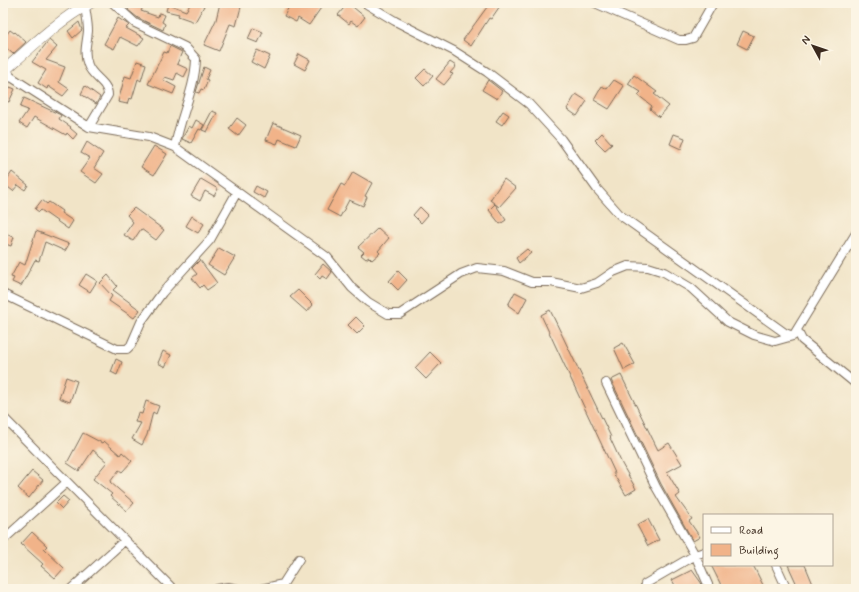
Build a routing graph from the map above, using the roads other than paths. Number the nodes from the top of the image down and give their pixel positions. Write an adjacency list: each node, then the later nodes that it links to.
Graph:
1 (112, 3): 8 (street)
2 (365, 3): 12 (street)
3 (595, 3): 4 (street)
4 (713, 3)
5 (88, 4): 6 (street); 7 (street)
6 (5, 73): 7 (street)
7 (89, 127): 8 (street)
8 (175, 147): 9 (street)
9 (237, 192): 11 (street); 12 (street)
10 (856, 233): 12 (street)
11 (3, 294)
12 (795, 333): 14 (street)
13 (606, 383): 20 (street)
14 (856, 384)
15 (3, 417): 16 (street)
16 (66, 482): 17 (street); 18 (street)
17 (4, 536)
18 (124, 541): 24 (street); 25 (street)
19 (703, 552): 20 (street)
20 (695, 555): 29 (street); 30 (street)
21 (299, 559): 23 (street)
22 (776, 566): 31 (street)
23 (284, 586): 28 (street)
24 (71, 589)
25 (173, 589)
26 (217, 589): 27 (street)
27 (238, 589)
28 (262, 589)
29 (648, 589)
30 (710, 589)
31 (787, 589)

